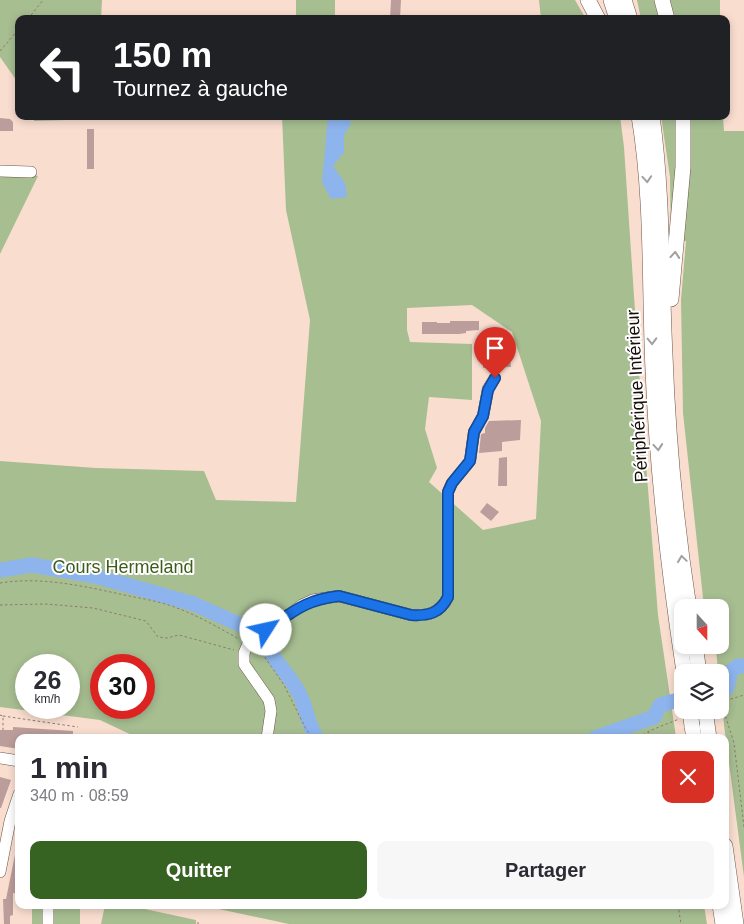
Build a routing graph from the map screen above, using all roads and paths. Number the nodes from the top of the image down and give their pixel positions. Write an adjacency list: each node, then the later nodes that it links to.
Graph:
1 (44, 0): 6 (path)
2 (588, 0): 7 (highway)
3 (611, 0): 8 (highway)
4 (624, 0): 9 (highway)
5 (662, 0): 10 (highway)
6 (31, 15)
7 (596, 15)
8 (616, 15)
9 (629, 15)
10 (666, 15)
11 (15, 34): 12 (path)
12 (0, 51)
13 (652, 120): 18 (highway)
14 (683, 120): 18 (highway, one-way to 14)
15 (640, 123): 21 (highway, Périphérique Intérieur, one-way to 21)
16 (0, 171): 17 (street)
17 (31, 172)
18 (663, 318): 22 (highway, one-way to 18)
19 (495, 378): 24 (street)
20 (0, 583): 24 (path)
21 (680, 599)
22 (688, 599)
23 (0, 605): 24 (path)
24 (248, 646): 36 (street); 37 (path)
25 (744, 695): 26 (path)
26 (729, 699)
27 (0, 716): 28 (path)
28 (3, 716): 32 (path); 33 (path)
29 (706, 719): 35 (highway)
30 (726, 719): 43 (path)
31 (690, 722): 34 (path)
32 (78, 727)
33 (3, 730)
34 (649, 731): 38 (path); 39 (path)
35 (708, 732)
36 (268, 734)
37 (310, 734)
38 (645, 734)
39 (648, 734)
40 (0, 758): 41 (street)
41 (15, 760)
42 (15, 806): 44 (street)
43 (744, 827)
44 (0, 872)
45 (729, 874): 52 (highway)
46 (48, 909): 49 (street)
47 (679, 909): 50 (path)
48 (721, 909): 51 (highway)
49 (48, 924)
50 (681, 924)
51 (723, 924)
52 (736, 924)

